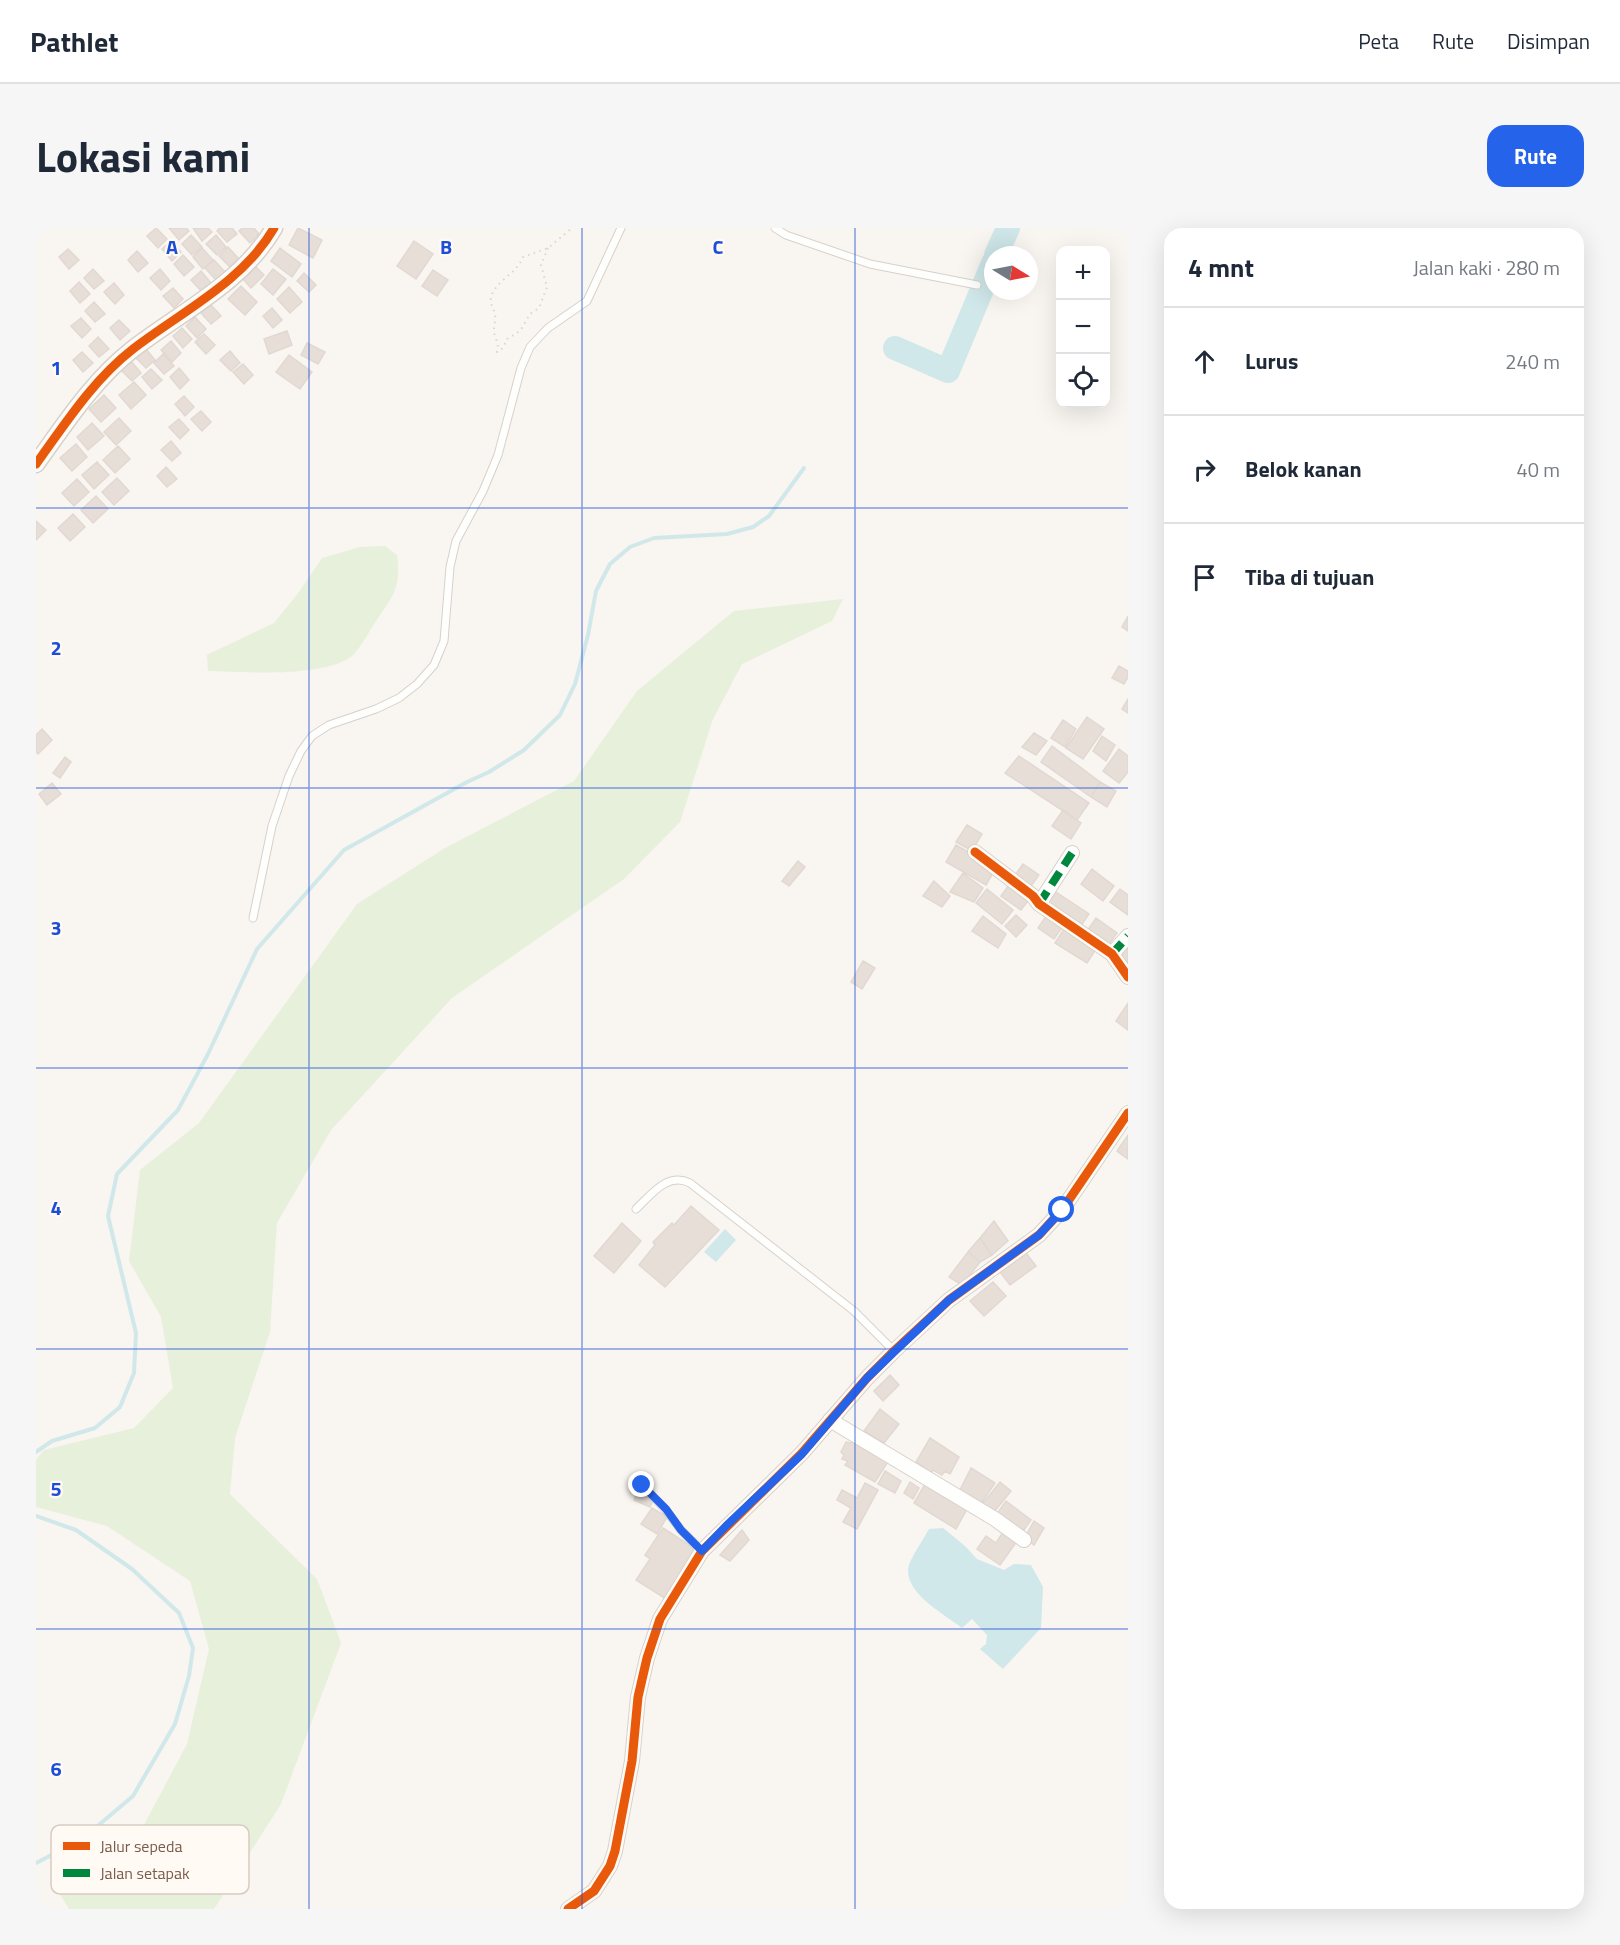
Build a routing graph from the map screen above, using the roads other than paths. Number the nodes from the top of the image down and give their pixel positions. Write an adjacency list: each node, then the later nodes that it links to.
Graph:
1 (274, 228): 5 (street)
2 (621, 228): 9 (lane)
3 (776, 228): 4 (lane)
4 (977, 285)
5 (36, 464)
6 (975, 852): 8 (street)
7 (1072, 853): 8 (street)
8 (1038, 904): 11 (street)
9 (253, 918)
10 (1128, 936): 11 (street)
11 (1112, 954): 12 (street)
12 (1128, 977)
13 (1128, 1113): 15 (street)
14 (636, 1209): 15 (lane)
15 (894, 1352): 16 (street)
16 (830, 1420): 18 (street); 19 (street)
17 (642, 1485): 19 (lane)
18 (1024, 1540)
19 (702, 1551): 20 (street)
20 (568, 1909)

